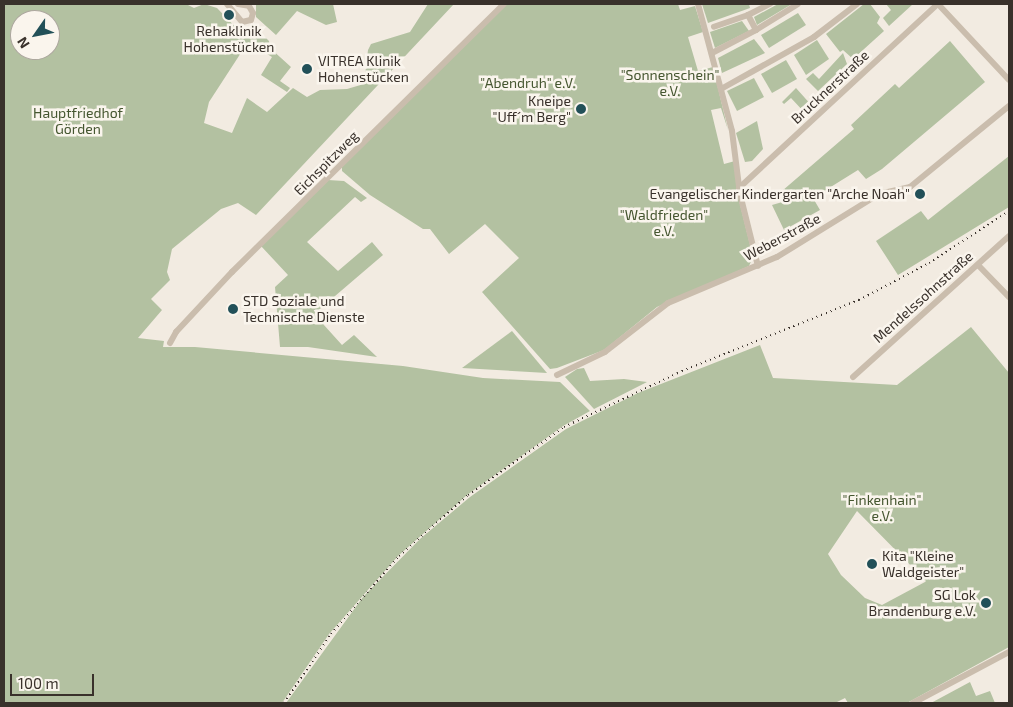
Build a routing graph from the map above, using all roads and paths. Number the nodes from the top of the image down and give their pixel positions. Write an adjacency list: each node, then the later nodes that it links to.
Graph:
1 (227, 4): 9 (street)
2 (238, 4): 9 (street)
3 (504, 4): 22 (street, Eichspitzweg)
4 (698, 4): 13 (street)
5 (770, 4): 10 (street)
6 (798, 4): 12 (street)
7 (857, 4): 15 (street)
8 (938, 4): 14 (street); 17 (street, Brucknerstraße)
9 (250, 5)
10 (748, 15): 11 (street); 12 (street)
11 (714, 27)
12 (756, 30): 13 (street)
13 (712, 53): 15 (street)
14 (1009, 80)
15 (721, 89): 17 (street)
16 (1009, 106): 20 (street, Weberstraße)
17 (739, 188): 20 (street)
18 (1009, 236): 19 (street, Mendelssohnstraße)
19 (978, 265): 21 (street); 24 (street, Mendelssohnstraße)
20 (758, 266): 23 (street, Weberstraße)
21 (1009, 298)
22 (170, 343)
23 (557, 375)
24 (852, 377)
25 (1009, 652): 26 (street)
26 (913, 703)

